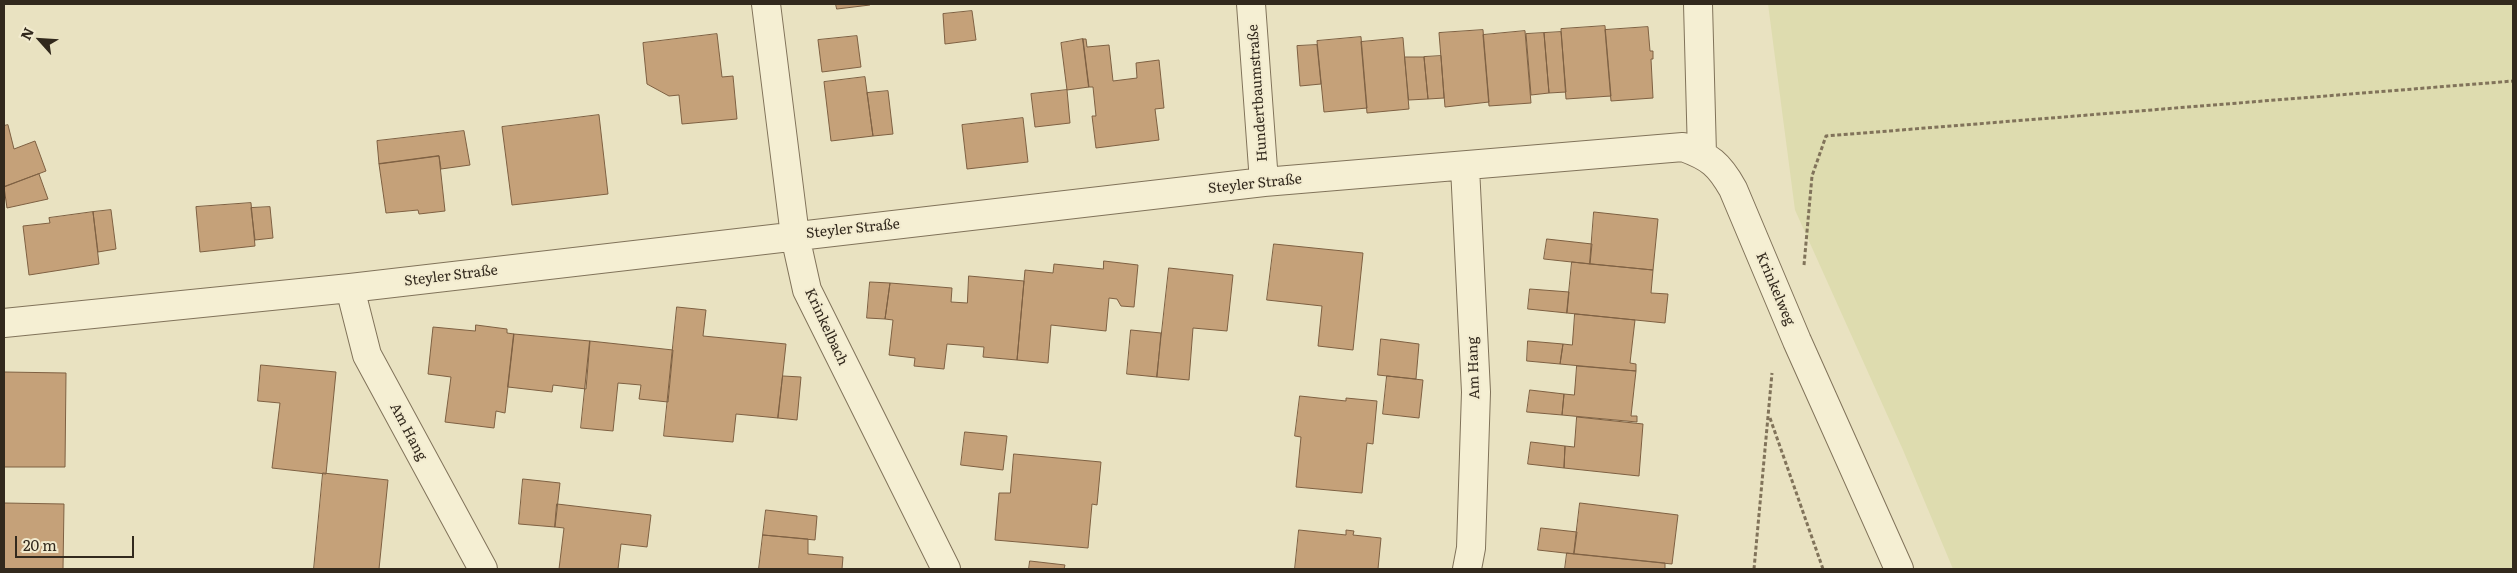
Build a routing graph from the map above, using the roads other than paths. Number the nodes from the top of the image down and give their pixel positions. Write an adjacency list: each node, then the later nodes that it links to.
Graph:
1 (766, 4): 7 (street, Krinkelbach)
2 (1251, 4): 6 (street, Hundertbaumstraße)
3 (1698, 4): 4 (street)
4 (1702, 154): 5 (street, Steyler Straße); 13 (street, Krinkelweg)
5 (1465, 167): 6 (street, Steyler Straße); 12 (street, Am Hang)
6 (1264, 182): 7 (street, Steyler Straße)
7 (795, 236): 8 (street, Steyler Straße); 11 (street, Krinkelbach)
8 (350, 288): 9 (street, Steyler Straße); 10 (street, Am Hang)
9 (4, 323)
10 (483, 569)
11 (946, 569)
12 (1467, 569)
13 (1899, 569)

